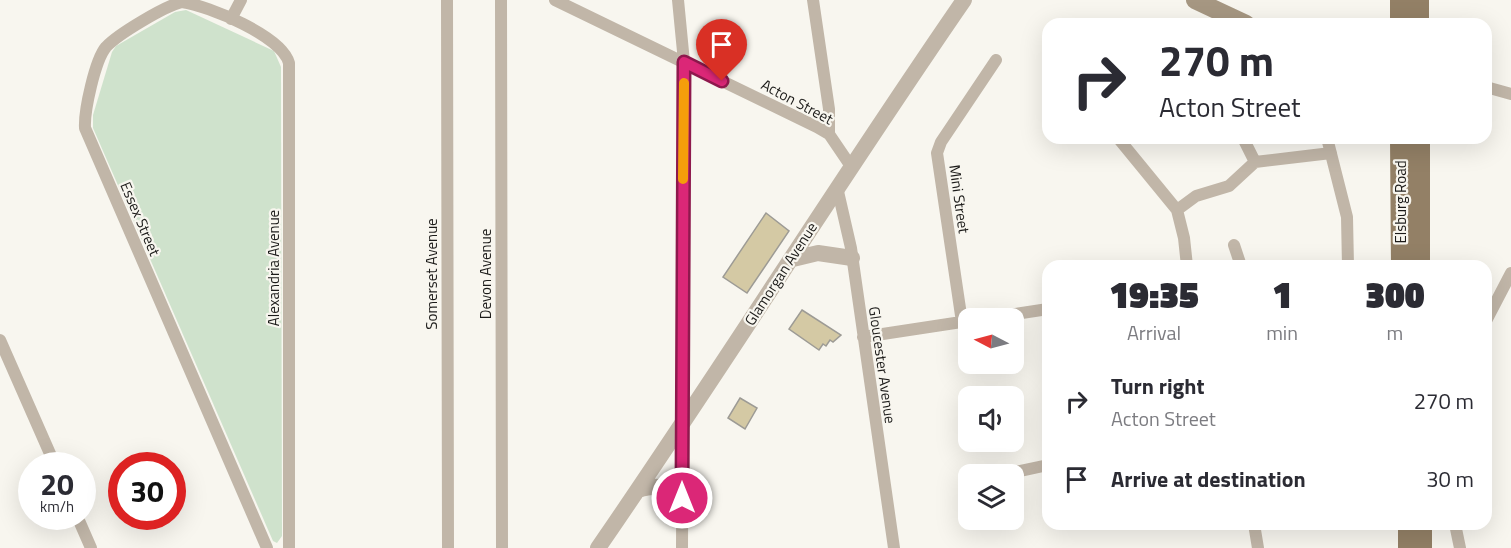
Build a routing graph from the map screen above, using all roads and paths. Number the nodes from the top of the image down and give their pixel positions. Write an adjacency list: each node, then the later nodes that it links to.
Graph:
1 (241, 0): 14 (street)
2 (447, 0): 61 (street, Somerset Avenue)
3 (501, 0): 62 (street, Devon Avenue)
4 (555, 0): 16 (street, Acton Street)
5 (678, 0): 16 (street)
6 (813, 0): 19 (street)
7 (964, 0): 27 (street, Glamorgan Avenue)
8 (1195, 0): 11 (main road)
9 (1400, 0): 12 (main road)
10 (1419, 0): 13 (main road)
11 (1233, 18)
12 (1400, 18)
13 (1419, 18)
14 (231, 19): 59 (street, Essex Street); 60 (street, Alexandria Avenue)
15 (996, 60): 39 (street, Mini Street)
16 (684, 62): 19 (street, Acton Street); 47 (street)
17 (1492, 89): 18 (street)
18 (1511, 94)
19 (829, 134): 27 (street, Acton Street)
20 (1123, 144): 29 (street)
21 (1246, 144): 26 (street)
22 (1329, 144): 25 (street)
23 (1400, 144): 36 (main road, Elsburg Road)
24 (1420, 144): 37 (main road, Elsburg Road)
25 (1331, 153): 26 (street); 35 (street)
26 (1255, 162): 29 (street)
27 (850, 165): 28 (street, Glamorgan Avenue)
28 (837, 187): 31 (street, Gloucester Avenue); 32 (street, Glamorgan Avenue)
29 (1177, 210): 33 (street)
30 (1234, 244): 34 (street)
31 (852, 258): 32 (street); 44 (street, Gloucester Avenue)
32 (793, 259): 47 (street, Glamorgan Avenue)
33 (1186, 260)
34 (1239, 260)
35 (1348, 260)
36 (1401, 260)
37 (1420, 260)
38 (1511, 273): 40 (street)
39 (963, 308)
40 (1492, 309)
41 (1042, 310): 42 (street)
42 (1024, 313)
43 (958, 323): 44 (street)
44 (863, 337): 65 (street, Gloucester Avenue)
45 (0, 340): 46 (street)
46 (4, 361): 48 (street)
47 (682, 425): 51 (street, Glamorgan Avenue); 52 (street)
48 (49, 452)
49 (1042, 466): 50 (street)
50 (1024, 470)
51 (638, 490): 52 (street); 63 (street, Glamorgan Avenue)
52 (682, 498): 64 (street)
53 (83, 530): 58 (street)
54 (1255, 530): 66 (street)
55 (1408, 530): 67 (main road)
56 (1422, 530): 68 (main road)
57 (1456, 530): 69 (street)
58 (91, 548)
59 (267, 548)
60 (289, 548)
61 (448, 548)
62 (502, 548)
63 (598, 548)
64 (682, 548)
65 (894, 548)
66 (1258, 548)
67 (1408, 548)
68 (1422, 548)
69 (1460, 548)

